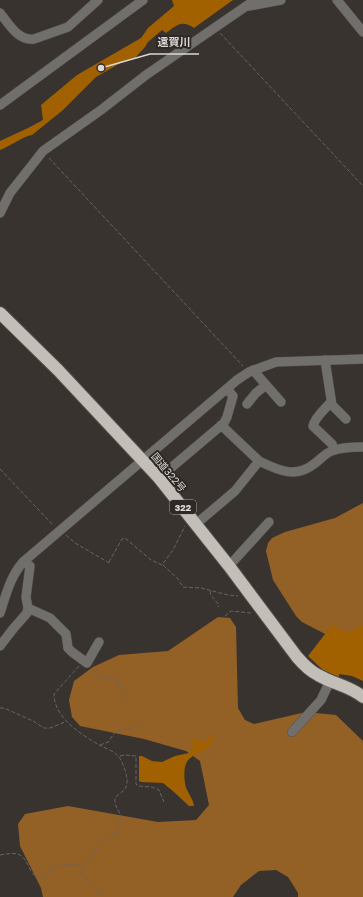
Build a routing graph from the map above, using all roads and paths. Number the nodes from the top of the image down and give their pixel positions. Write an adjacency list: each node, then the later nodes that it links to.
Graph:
1 (98, 0): 7 (street)
2 (143, 0): 10 (street)
3 (255, 0): 6 (street)
4 (281, 0): 6 (street)
5 (336, 0): 9 (street)
6 (246, 7): 8 (street)
7 (0, 13)
8 (215, 28): 11 (street); 12 (path)
9 (363, 32)
10 (0, 106)
11 (43, 151): 13 (street); 17 (path)
12 (363, 186)
13 (0, 213)
14 (0, 313): 27 (highway, 国道322号 / 322)
15 (363, 359): 16 (street)
16 (325, 360): 17 (street); 21 (street)
17 (251, 371): 18 (street); 19 (street)
18 (266, 385): 20 (street); 22 (street)
19 (227, 389): 24 (street); 27 (street)
20 (281, 402)
21 (331, 402): 23 (street); 26 (street)
22 (247, 404)
23 (346, 419)
24 (221, 425): 28 (street); 30 (street)
25 (363, 447): 26 (street)
26 (334, 450): 28 (street)
27 (143, 460): 30 (highway, 国道322号 / 322); 33 (street)
28 (259, 461): 31 (street)
29 (0, 469): 33 (path)
30 (159, 478): 31 (highway, 国道322号 / 322)
31 (194, 521): 37 (path); 38 (highway, 国道322号 / 322)
32 (270, 522): 38 (street)
33 (62, 533): 34 (street); 35 (path)
34 (24, 562): 42 (street); 43 (street)
35 (109, 562): 36 (path); 37 (path)
36 (111, 564)
37 (162, 565): 39 (path)
38 (229, 566): 40 (highway, 国道322号 / 322)
39 (211, 591): 40 (path); 41 (path)
40 (248, 592): 44 (highway, 国道322号 / 322)
41 (218, 607)
42 (28, 608): 47 (street); 48 (street)
43 (0, 613)
44 (264, 613): 45 (path); 49 (highway, 国道322号 / 322)
45 (225, 616)
46 (99, 642): 48 (street)
47 (0, 646)
48 (85, 662): 51 (path); 54 (path)
49 (330, 681): 50 (highway, 国道322号 / 322); 55 (street)
50 (363, 697)
51 (130, 702)
52 (0, 708): 54 (path)
53 (144, 718): 56 (path)
54 (66, 722): 56 (path)
55 (292, 732)
56 (100, 745): 57 (path)
57 (119, 757): 58 (path); 60 (path)
58 (164, 802)
59 (0, 856): 60 (path)
60 (83, 866): 61 (path)
61 (101, 895)

